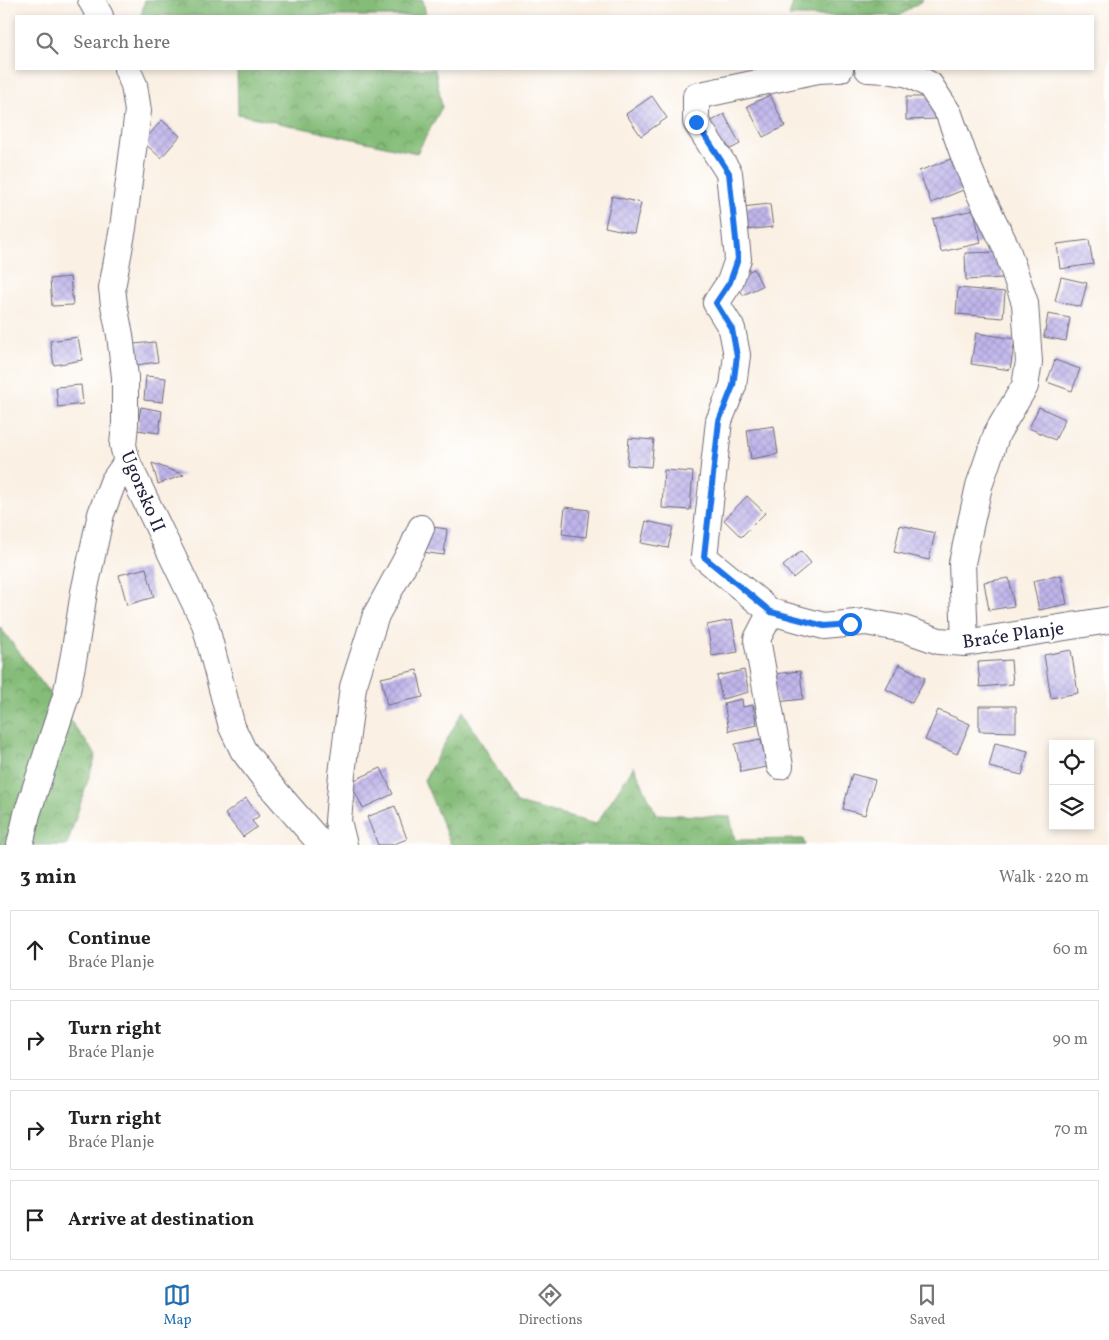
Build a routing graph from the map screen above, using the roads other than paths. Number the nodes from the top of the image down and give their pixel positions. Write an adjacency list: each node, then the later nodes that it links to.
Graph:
1 (91, 0): 2 (street)
2 (99, 15)
3 (127, 70): 6 (street, Ugorsko II)
4 (824, 70): 8 (street, Braće Planje)
5 (887, 70): 10 (street)
6 (127, 462): 12 (street); 13 (street, Ugorsko II)
7 (421, 528): 14 (street)
8 (771, 612): 10 (street, Braće Planje); 11 (street)
9 (1109, 620): 10 (street, Braće Planje)
10 (964, 643)
11 (780, 766)
12 (20, 845)
13 (322, 845)
14 (344, 845)

